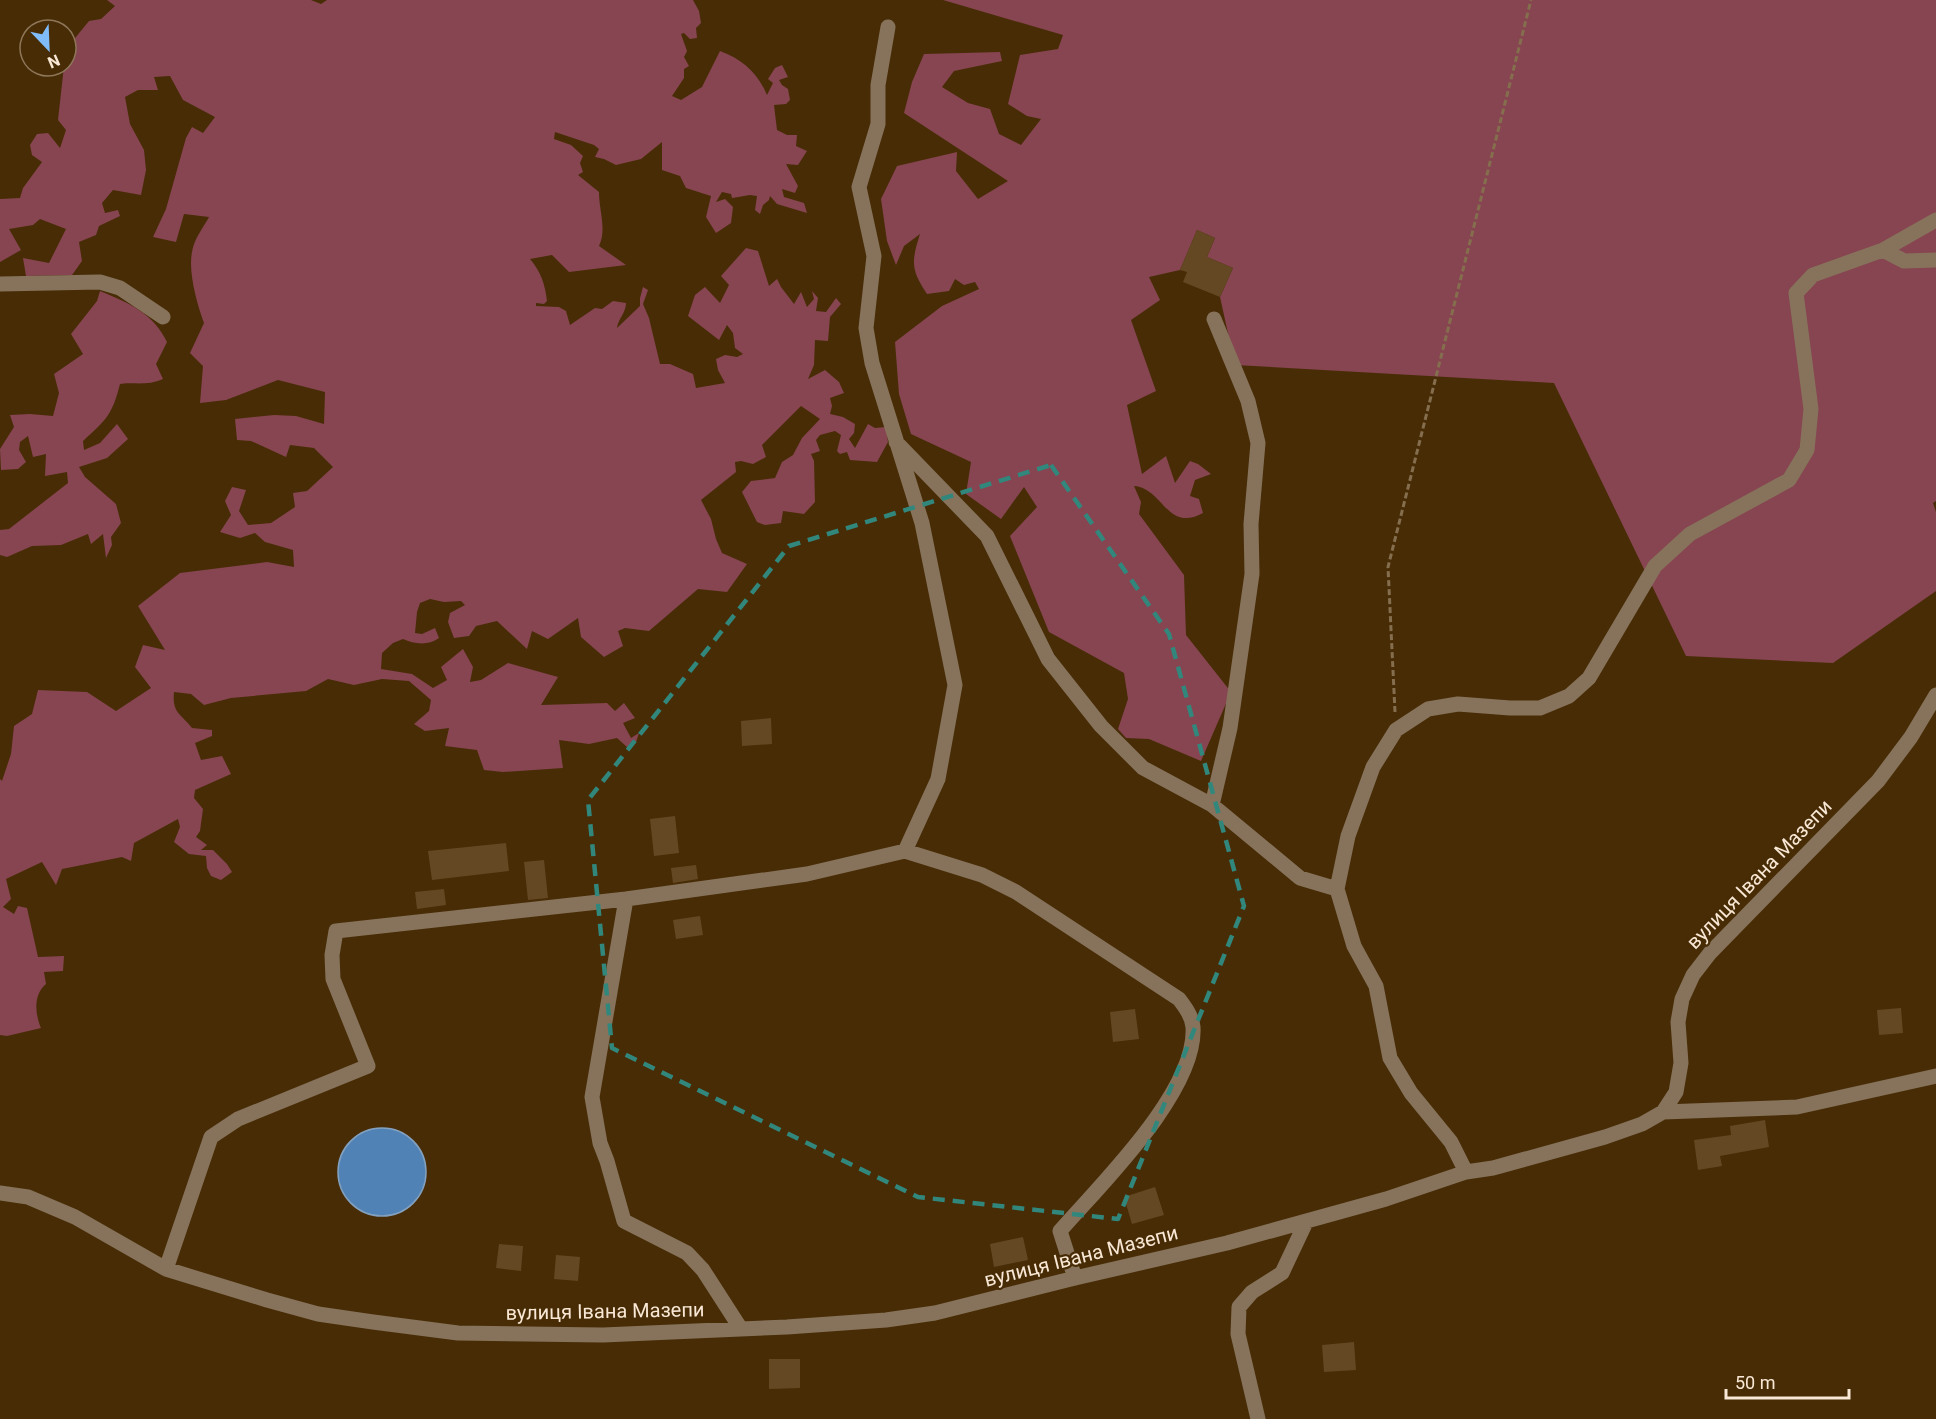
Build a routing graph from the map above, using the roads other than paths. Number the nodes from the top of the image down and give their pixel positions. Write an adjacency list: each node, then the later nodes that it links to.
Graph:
1 (888, 27): 8 (street)
2 (1936, 220): 3 (street)
3 (1883, 250): 4 (street); 12 (street)
4 (1936, 260)
5 (0, 284): 6 (street)
6 (163, 317)
7 (1214, 319): 10 (street)
8 (896, 442): 10 (street); 11 (street)
9 (1936, 695): 15 (street, вулиця Івана Мазепи)
10 (1212, 805): 12 (street)
11 (905, 852): 13 (street); 20 (street)
12 (1337, 889): 16 (street)
13 (626, 899): 19 (street); 21 (street)
14 (1936, 1076): 15 (street)
15 (1663, 1112): 16 (street, вулиця Івана Мазепи)
16 (1466, 1172): 18 (street, вулиця Івана Мазепи)
17 (0, 1193): 19 (street, вулиця Івана Мазепи)
18 (1306, 1221): 20 (street, вулиця Івана Мазепи); 22 (street)
19 (166, 1269): 21 (street, вулиця Івана Мазепи)
20 (1075, 1278): 21 (street, вулиця Івана Мазепи)
21 (741, 1329)
22 (1258, 1419)

